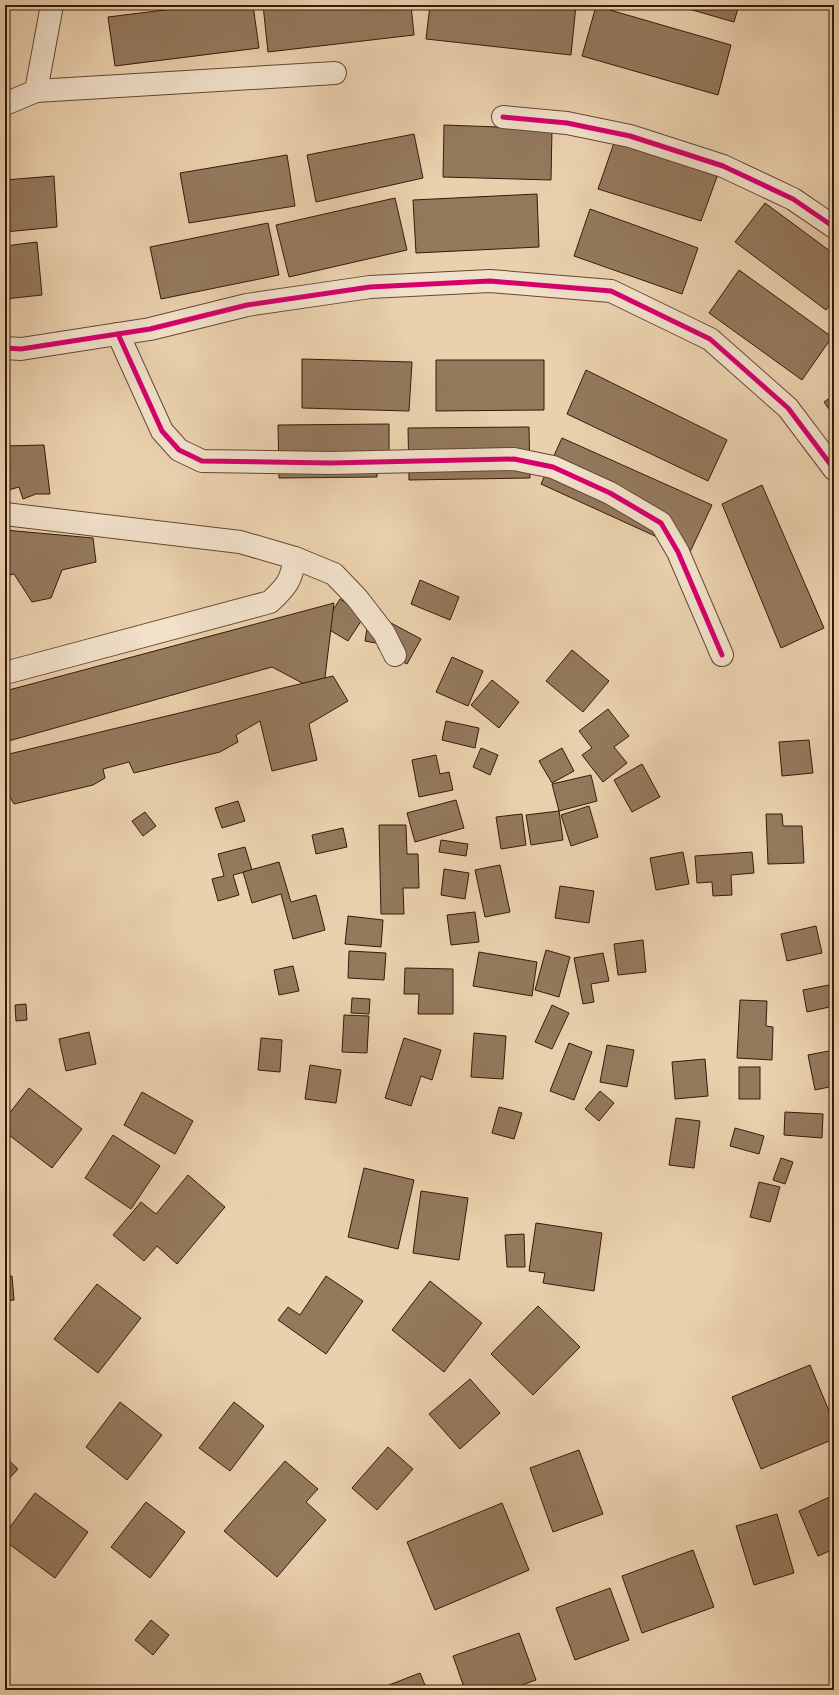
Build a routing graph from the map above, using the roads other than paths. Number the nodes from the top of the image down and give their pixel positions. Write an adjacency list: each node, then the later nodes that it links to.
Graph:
1 (52, 5): 3 (street)
2 (335, 74): 3 (street)
3 (36, 91): 4 (street)
4 (5, 104)
5 (503, 117): 6 (street)
6 (834, 227)
7 (118, 334): 8 (street); 9 (street); 13 (street)
8 (5, 348)
9 (834, 469)
10 (5, 514): 11 (street)
11 (295, 558): 12 (street); 14 (street)
12 (395, 655)
13 (722, 655)
14 (5, 673)

